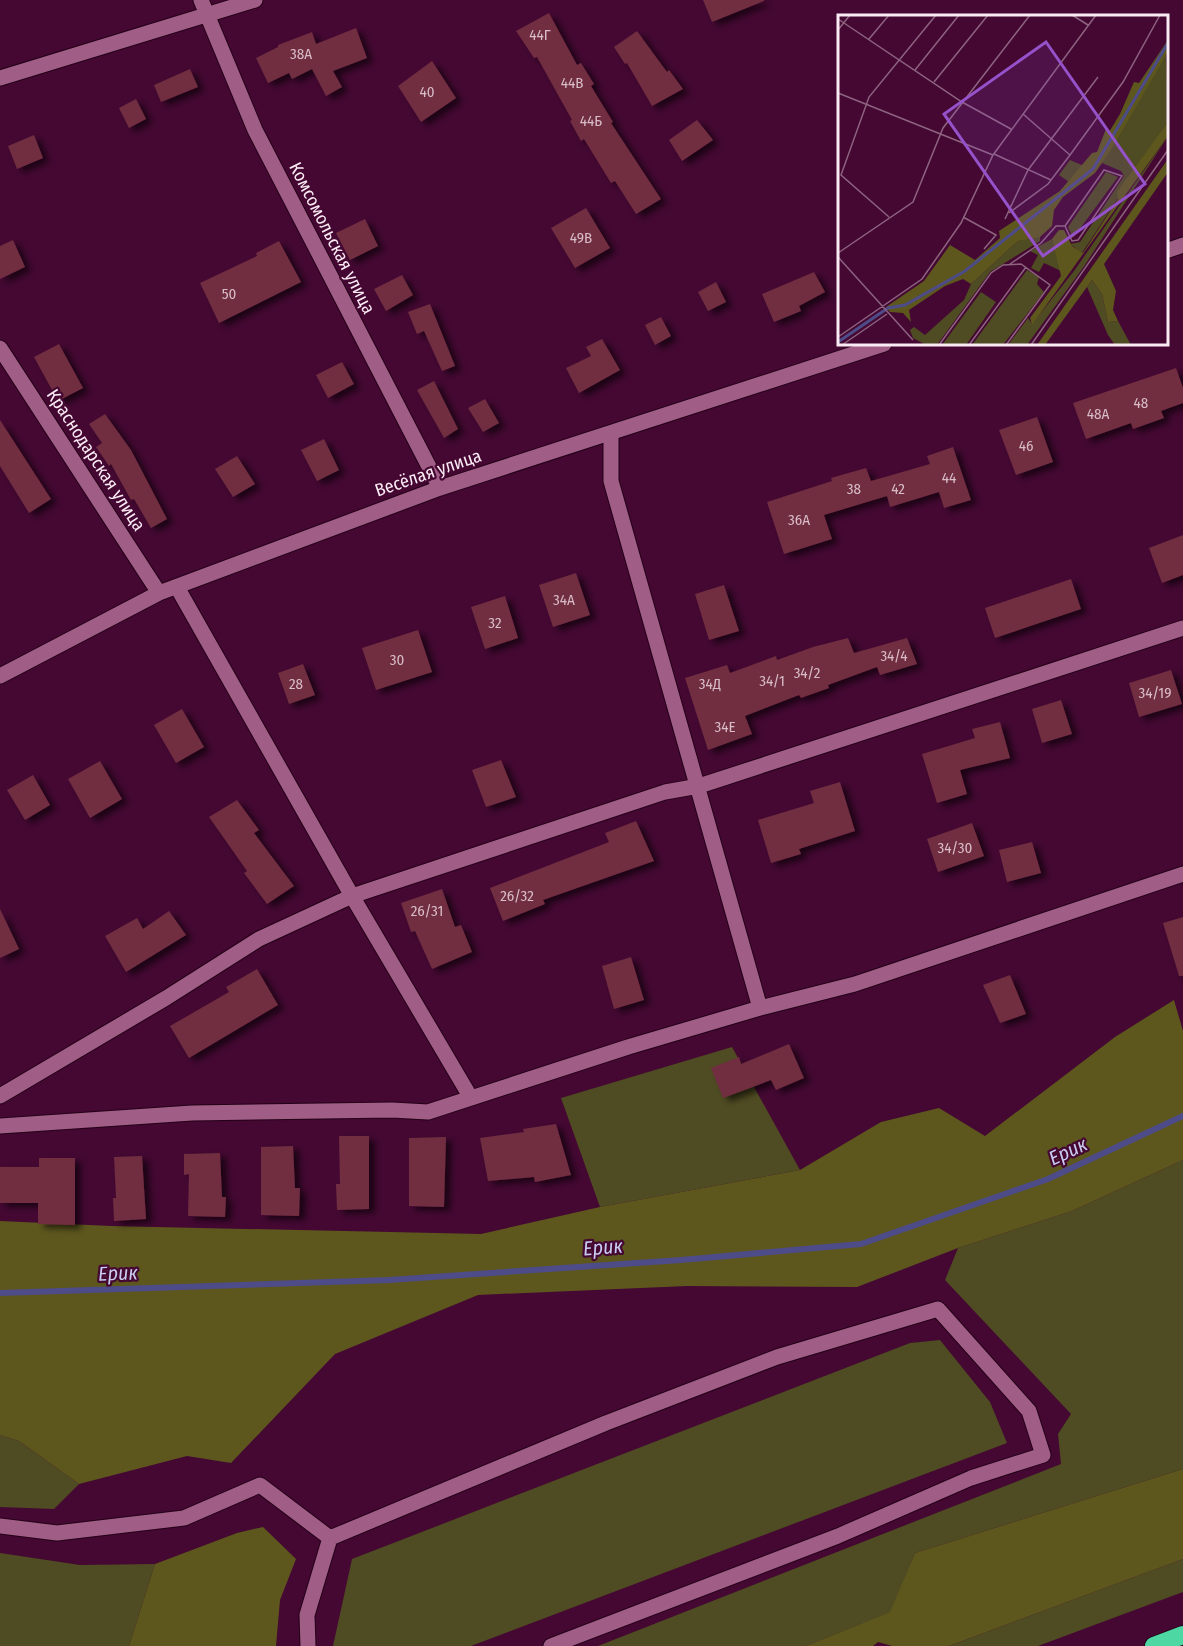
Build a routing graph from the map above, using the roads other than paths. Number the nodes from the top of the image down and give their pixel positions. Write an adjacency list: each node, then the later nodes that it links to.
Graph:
1 (201, 0): 3 (street, Комсомольская улица)
2 (255, 0): 3 (street)
3 (207, 15): 4 (street); 10 (street, Комсомольская улица)
4 (0, 78)
5 (1183, 246): 6 (street)
6 (1168, 251)
7 (881, 345): 9 (street, Весёлая улица)
8 (0, 348): 12 (street, Краснодарская улица)
9 (611, 433): 10 (street, Весёлая улица); 15 (street)
10 (440, 489): 11 (street, Весёлая улица)
11 (177, 587): 12 (street, Весёлая улица); 17 (street)
12 (159, 593): 14 (street, Весёлая улица)
13 (1183, 628): 15 (street)
14 (0, 676)
15 (699, 786): 17 (street); 18 (street)
16 (1183, 873): 18 (street)
17 (352, 896): 19 (street); 20 (street)
18 (760, 1008): 20 (street)
19 (0, 1096)
20 (471, 1098): 21 (street)
21 (0, 1126)
22 (0, 1526): 23 (street)
23 (330, 1538): 25 (street); 26 (street)
24 (1183, 1635): 27 (highway)
25 (308, 1646)
26 (550, 1646)
27 (1154, 1646)

